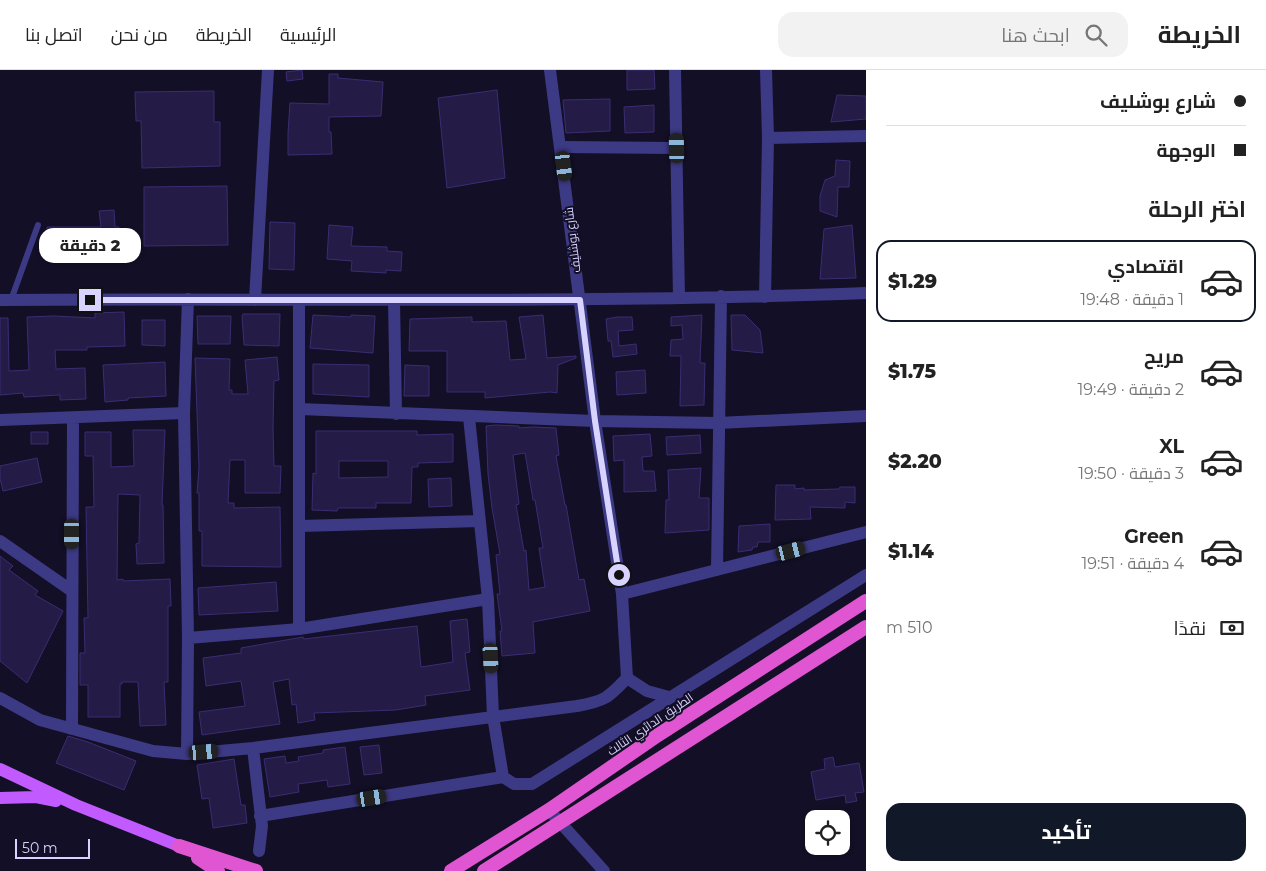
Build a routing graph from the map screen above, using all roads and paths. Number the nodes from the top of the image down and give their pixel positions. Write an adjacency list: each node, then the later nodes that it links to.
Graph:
1 (268, 70): 16 (street)
2 (550, 70): 7 (street, شارع بوشليف)
3 (675, 70): 8 (street)
4 (766, 70): 6 (street)
5 (866, 136): 6 (street)
6 (768, 138): 12 (street)
7 (561, 147): 8 (street); 19 (street, شارع بوشليف)
8 (677, 148): 13 (street)
9 (38, 225): 15 (lane)
10 (866, 292): 12 (street)
11 (721, 296): 12 (street); 13 (street); 28 (street)
12 (765, 297)
13 (679, 298): 19 (street)
14 (188, 299): 15 (street); 16 (street); 21 (street)
15 (5, 300)
16 (255, 300): 17 (street)
17 (300, 300): 18 (street); 20 (street)
18 (394, 300): 19 (street); 22 (street)
19 (580, 300): 27 (street, شارع بوشليف)
20 (300, 409): 22 (street); 30 (street)
21 (184, 413): 25 (street); 41 (street)
22 (396, 414): 24 (street)
23 (866, 416): 28 (street)
24 (469, 417): 27 (street); 29 (street)
25 (72, 418): 26 (street); 35 (street)
26 (0, 420)
27 (595, 421): 28 (street); 36 (street, شارع بوشليف)
28 (718, 423): 33 (street)
29 (480, 521): 30 (street); 37 (street)
30 (300, 526): 40 (street)
31 (866, 532): 33 (street)
32 (0, 541): 35 (street)
33 (716, 570): 36 (street)
34 (866, 575): 43 (street)
35 (72, 592): 46 (street)
36 (622, 594): 42 (street, شارع بوشليف)
37 (488, 599): 40 (street); 45 (street)
38 (866, 601): 53 (highway, الطريق الدائري الثالث)
39 (866, 627): 55 (highway)
40 (299, 629): 41 (street)
41 (188, 638): 48 (street)
42 (626, 678): 43 (street); 45 (street)
43 (670, 697): 50 (street)
44 (0, 698): 46 (street)
45 (494, 716): 47 (street); 50 (street)
46 (72, 728): 48 (street)
47 (253, 748): 48 (street); 54 (street)
48 (187, 754)
49 (0, 770): 52 (main road)
50 (503, 777): 54 (street)
51 (0, 798): 52 (main road)
52 (76, 805): 56 (main road)
53 (549, 810): 55 (street); 60 (highway, الطريق الدائري الثالث)
54 (260, 816): 57 (street)
55 (560, 822): 61 (highway); 62 (street)
56 (179, 846): 58 (highway); 59 (highway)
57 (259, 851)
58 (218, 871)
59 (256, 871)
60 (451, 871)
61 (484, 871)
62 (604, 871)

